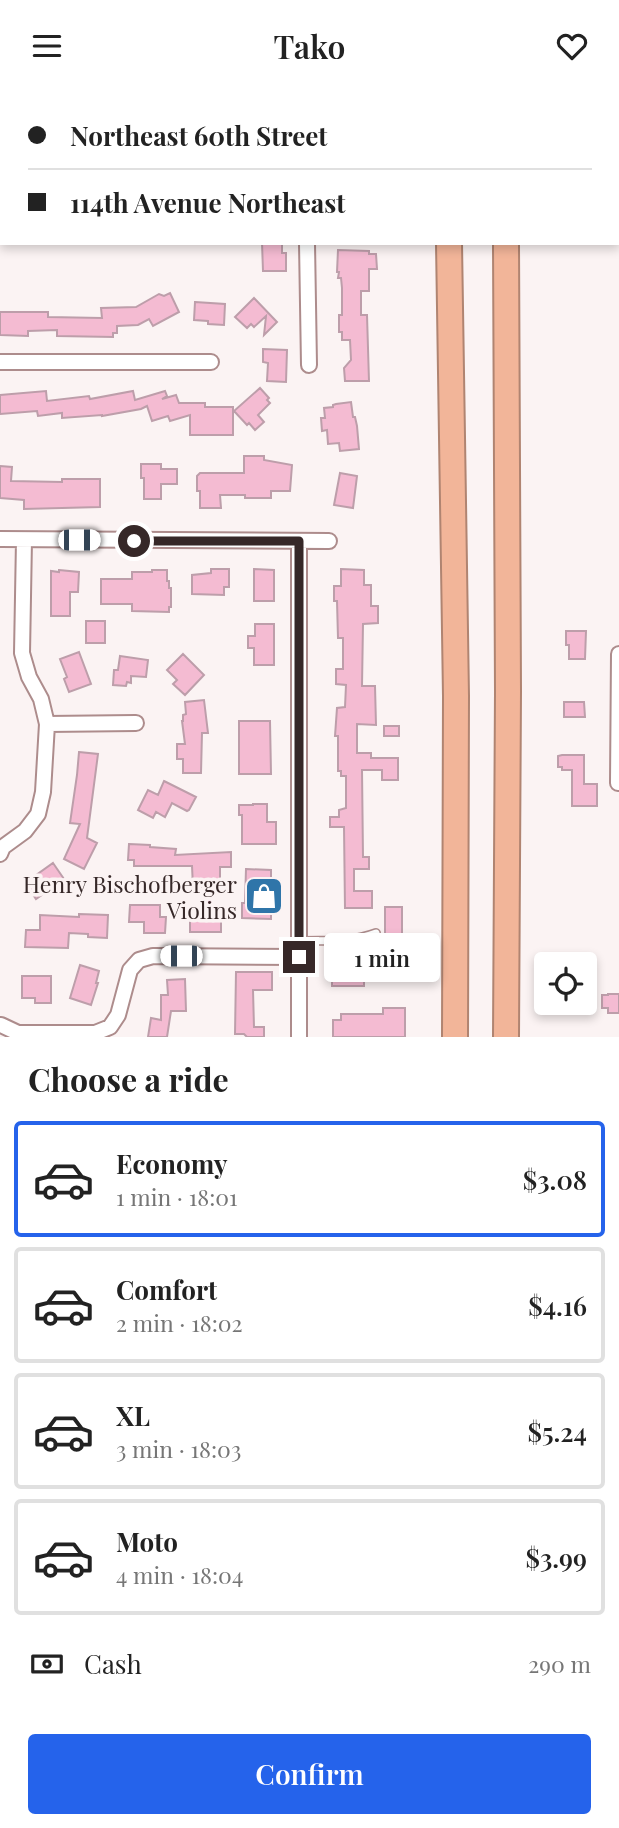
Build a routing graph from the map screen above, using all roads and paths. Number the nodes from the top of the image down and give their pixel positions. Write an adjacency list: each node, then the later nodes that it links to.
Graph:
1 (307, 245): 6 (street)
2 (449, 245): 21 (highway)
3 (506, 245): 22 (highway)
4 (0, 362): 5 (street)
5 (211, 362)
6 (309, 365)
7 (0, 539): 8 (street)
8 (24, 540): 9 (street); 13 (street)
9 (299, 541): 10 (street); 17 (street)
10 (329, 541)
11 (619, 654): 14 (street)
12 (136, 723): 13 (street)
13 (47, 724): 15 (street)
14 (618, 783)
15 (0, 853)
16 (376, 933): 17 (lane)
17 (300, 941): 18 (street)
18 (299, 957): 19 (street); 20 (street)
19 (0, 1024)
20 (299, 1037)
21 (455, 1037)
22 (506, 1037)

